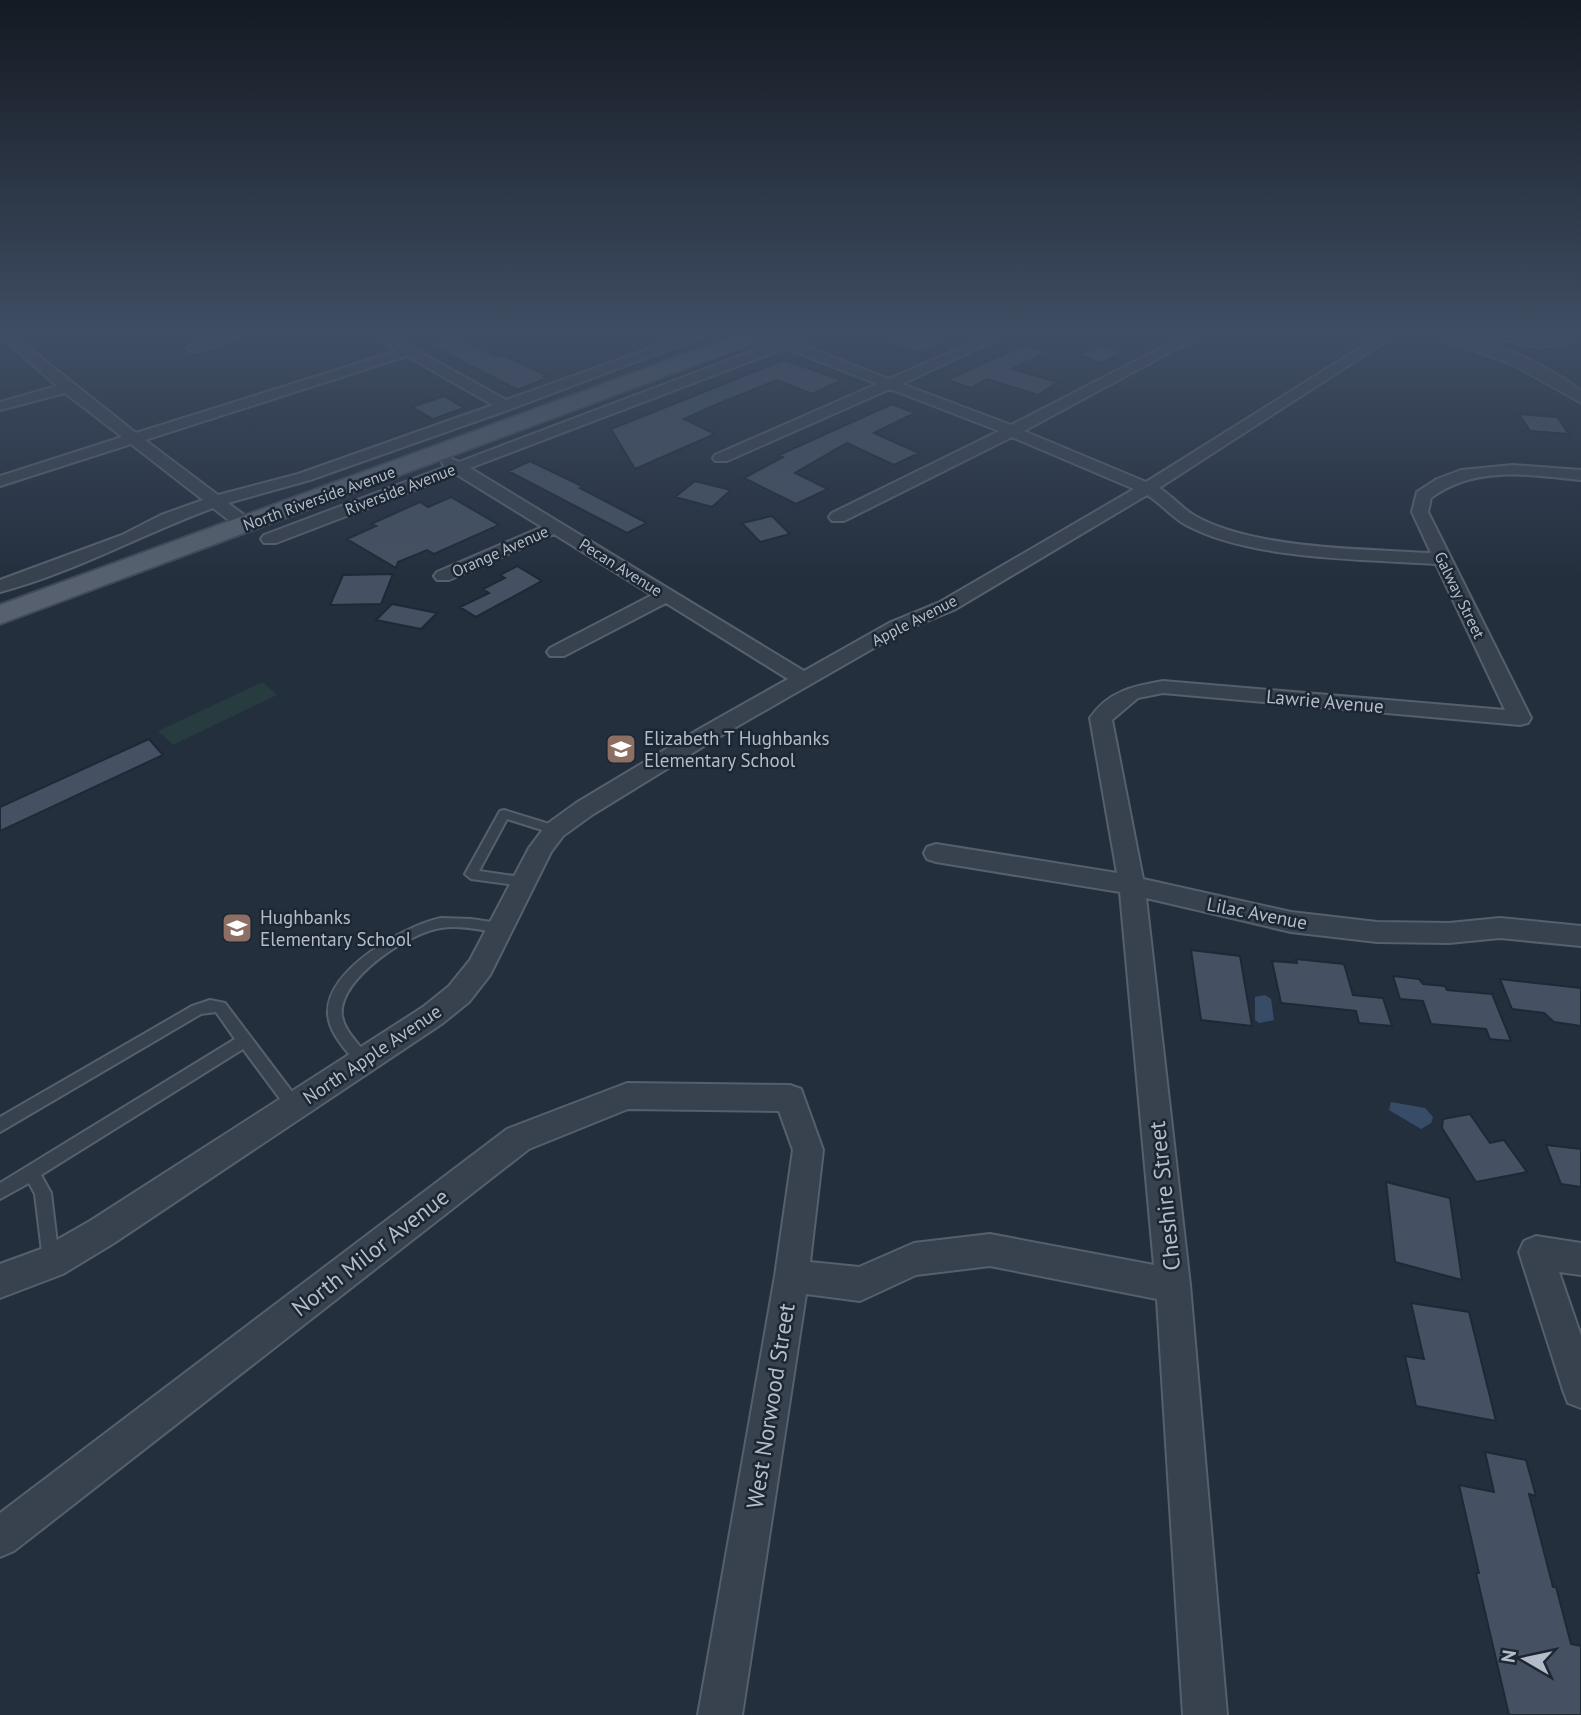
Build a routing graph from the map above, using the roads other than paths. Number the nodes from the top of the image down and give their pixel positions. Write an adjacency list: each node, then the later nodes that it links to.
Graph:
1 (104, 416): 11 (street)
2 (203, 416): 11 (street)
3 (477, 416): 17 (street, North Riverside Avenue)
4 (558, 416): 13 (main road, North Riverside Avenue)
5 (577, 416): 13 (street, Riverside Avenue)
6 (814, 416): 12 (street)
7 (973, 416): 10 (street)
8 (1041, 416): 10 (street)
9 (1261, 416): 16 (street)
10 (1012, 431): 16 (street); 18 (street)
11 (133, 438): 15 (street); 17 (street)
12 (721, 458)
13 (447, 461): 19 (main road, North Riverside Avenue); 20 (street, Pecan Avenue); 21 (street, Riverside Avenue)
14 (1581, 475): 22 (street, Galway Street)
15 (0, 481)
16 (1147, 488): 22 (street); 28 (street, Apple Avenue)
17 (212, 502): 19 (street); 24 (street, North Riverside Avenue)
18 (838, 517)
19 (246, 526): 26 (main road, North Riverside Avenue)
20 (556, 527): 23 (street, Orange Avenue); 25 (street, Pecan Avenue)
21 (270, 539)
22 (1443, 559): 30 (street, Galway Street)
23 (443, 576)
24 (0, 586)
25 (667, 595): 27 (street); 28 (street, Pecan Avenue)
26 (0, 615)
27 (557, 652)
28 (804, 680): 31 (street, Apple Avenue)
29 (1131, 693): 30 (street, Lawrie Avenue); 35 (street, Cheshire Street)
30 (1520, 719)
31 (709, 733): 32 (street, North Apple Avenue)
32 (555, 830): 34 (street, North Apple Avenue); 34 (lane)
33 (936, 853): 35 (street, Lilac Avenue)
34 (524, 881): 36 (street, North Apple Avenue)
35 (1132, 885): 37 (street, Lilac Avenue); 49 (street, Cheshire Street)
36 (500, 928): 39 (street, North Apple Avenue); 39 (lane)
37 (1581, 936)
38 (245, 1040): 41 (lane); 42 (lane); 43 (lane)
39 (363, 1061): 41 (street, North Apple Avenue)
40 (790, 1098): 47 (street, West Norwood Street); 51 (street, North Milor Avenue)
41 (294, 1106): 46 (street, North Apple Avenue)
42 (0, 1125)
43 (32, 1172): 44 (lane); 46 (lane)
44 (0, 1192)
45 (1581, 1259): 50 (street)
46 (51, 1262): 48 (street, North Apple Avenue)
47 (792, 1276): 49 (street); 52 (street, West Norwood Street)
48 (0, 1281)
49 (1173, 1285): 53 (street, Cheshire Street)
50 (1581, 1390)
51 (0, 1537)
52 (720, 1715)
53 (1206, 1715)

